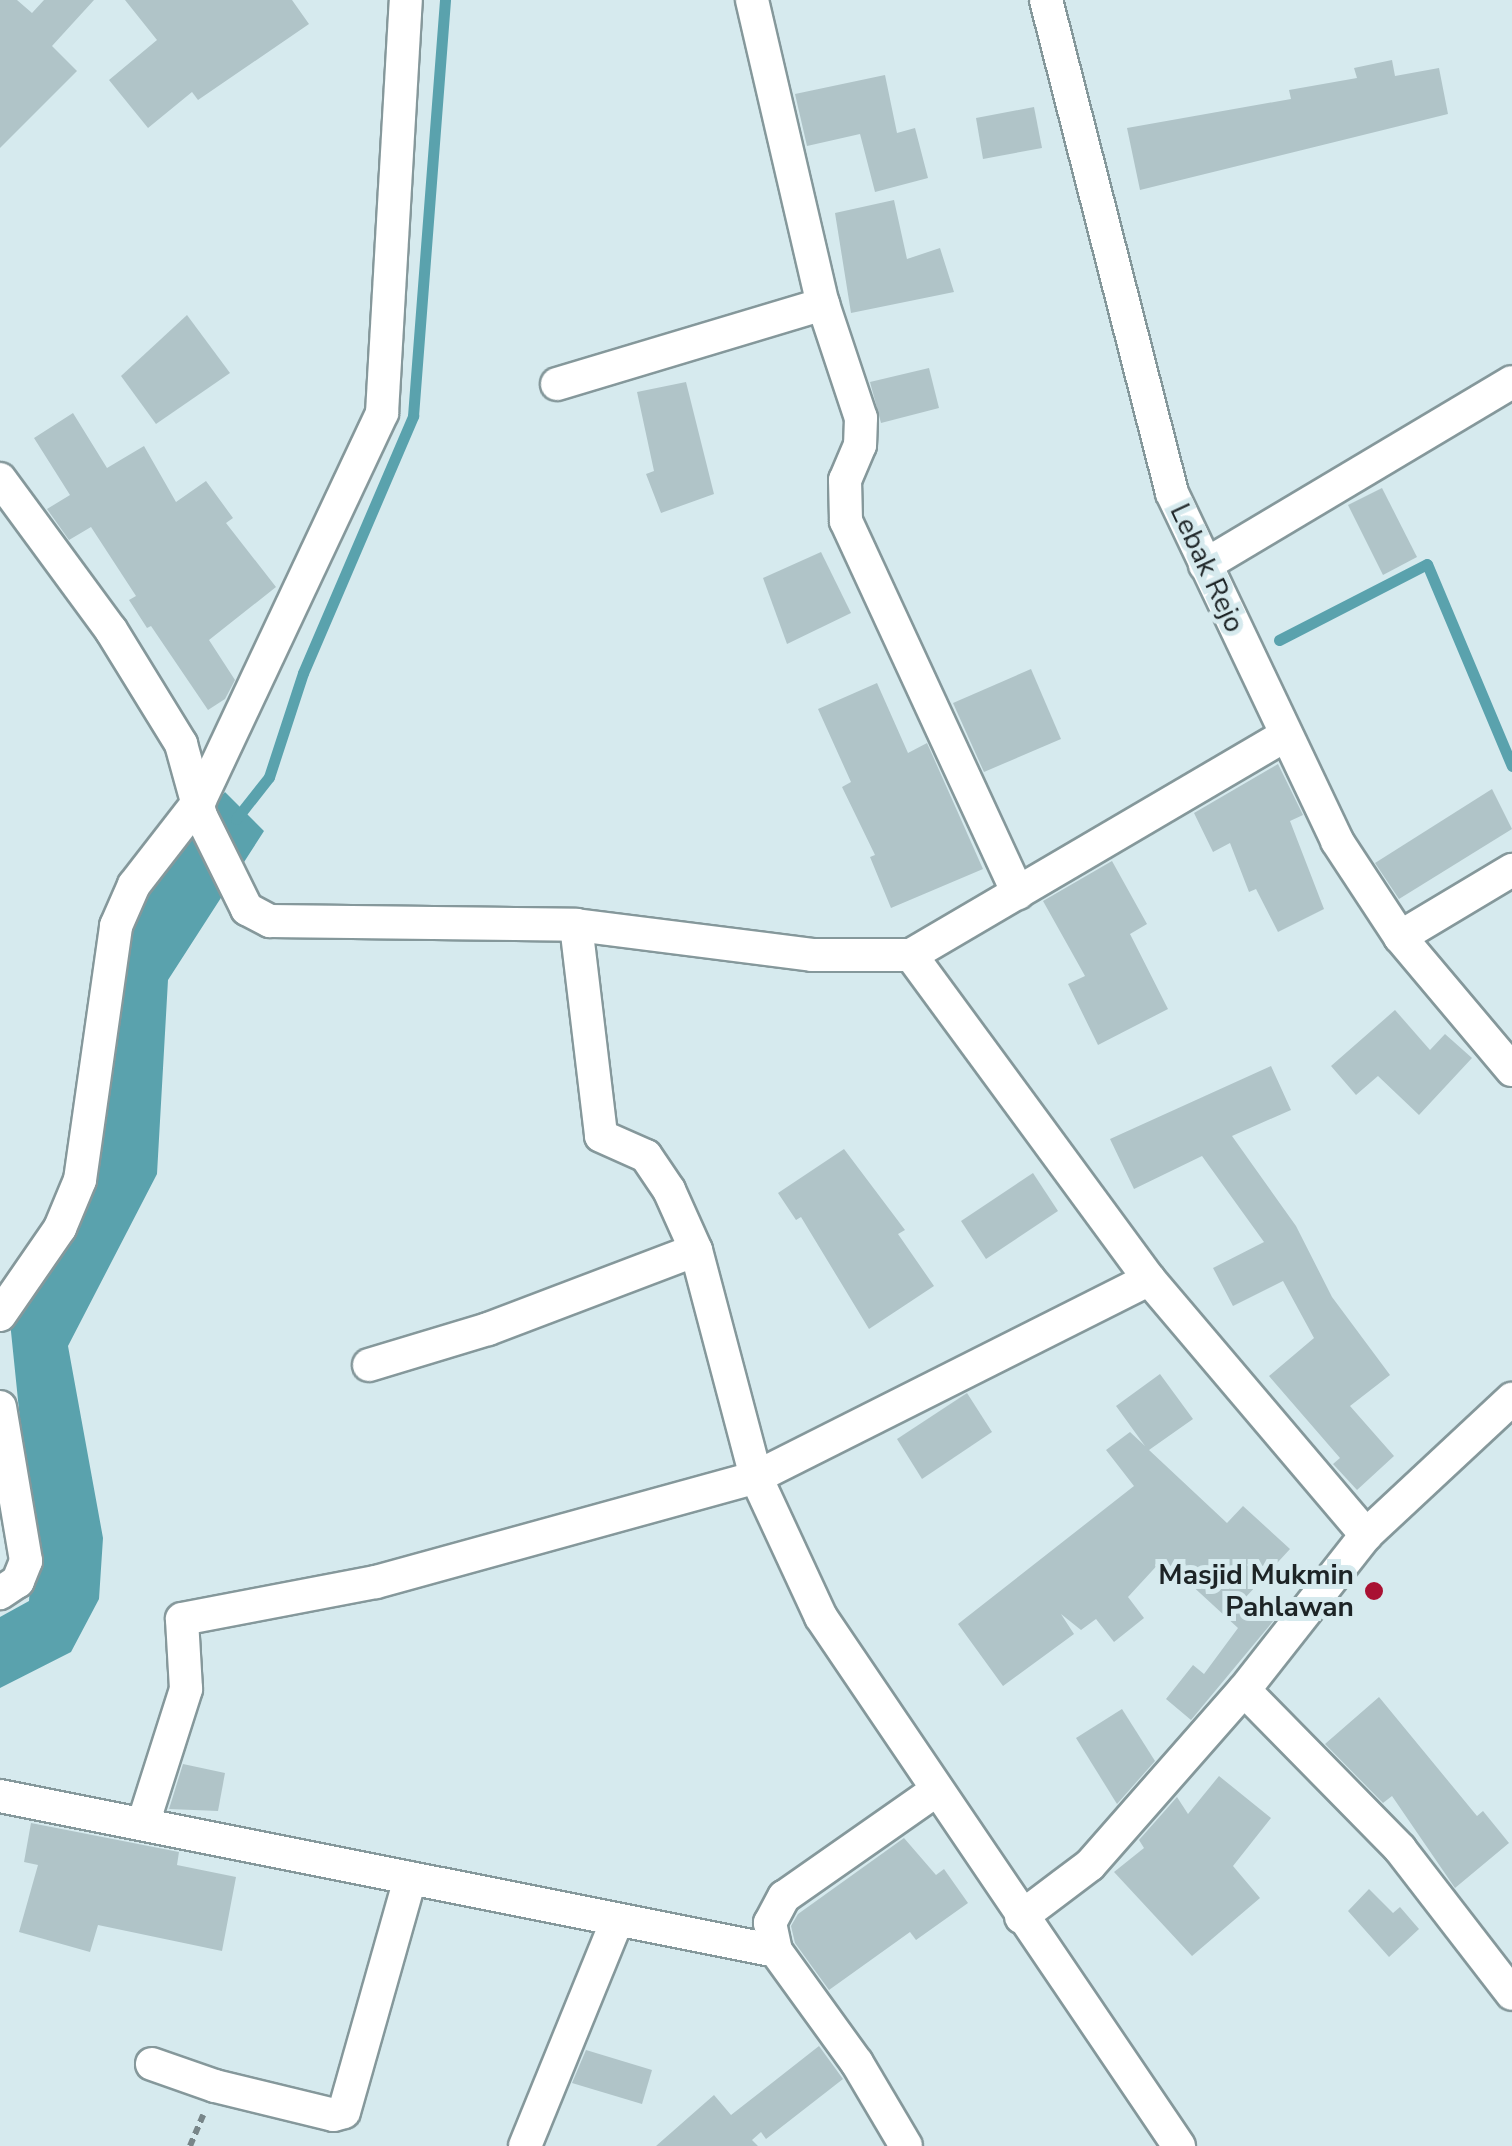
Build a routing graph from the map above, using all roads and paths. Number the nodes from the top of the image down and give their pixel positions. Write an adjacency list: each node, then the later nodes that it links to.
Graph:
1 (406, 0): 10 (street)
2 (752, 0): 4 (street)
3 (1046, 0): 8 (street, Lebak Rejo)
4 (824, 304): 6 (street); 12 (street)
5 (1512, 382): 8 (street)
6 (556, 384)
7 (0, 479): 10 (street)
8 (1206, 565): 9 (street, Lebak Rejo)
9 (1284, 736): 12 (street); 14 (street, Lebak Rejo)
10 (201, 808): 13 (street); 19 (street)
11 (1512, 870): 14 (street)
12 (1018, 892): 15 (street)
13 (576, 925): 15 (street); 17 (street)
14 (1400, 937): 16 (street, Lebak Rejo)
15 (911, 955): 18 (street)
16 (1512, 1070)
17 (696, 1250): 20 (street); 23 (street)
18 (1149, 1280): 23 (street); 24 (street)
19 (0, 1315)
20 (369, 1365)
21 (1512, 1400): 24 (street)
22 (0, 1407): 25 (street)
23 (756, 1476): 27 (street); 29 (street)
24 (1366, 1535): 26 (street)
25 (0, 1592)
26 (1244, 1690): 31 (street); 34 (street)
27 (937, 1790): 31 (street); 33 (street)
28 (0, 1796): 29 (street)
29 (143, 1824): 30 (street)
30 (410, 1878): 32 (street); 35 (street)
31 (1021, 1918): 38 (street)
32 (617, 1920): 33 (street); 36 (street)
33 (776, 1951): 37 (street)
34 (1512, 1994)
35 (152, 2064)
36 (526, 2146)
37 (906, 2146)
38 (1179, 2146)

